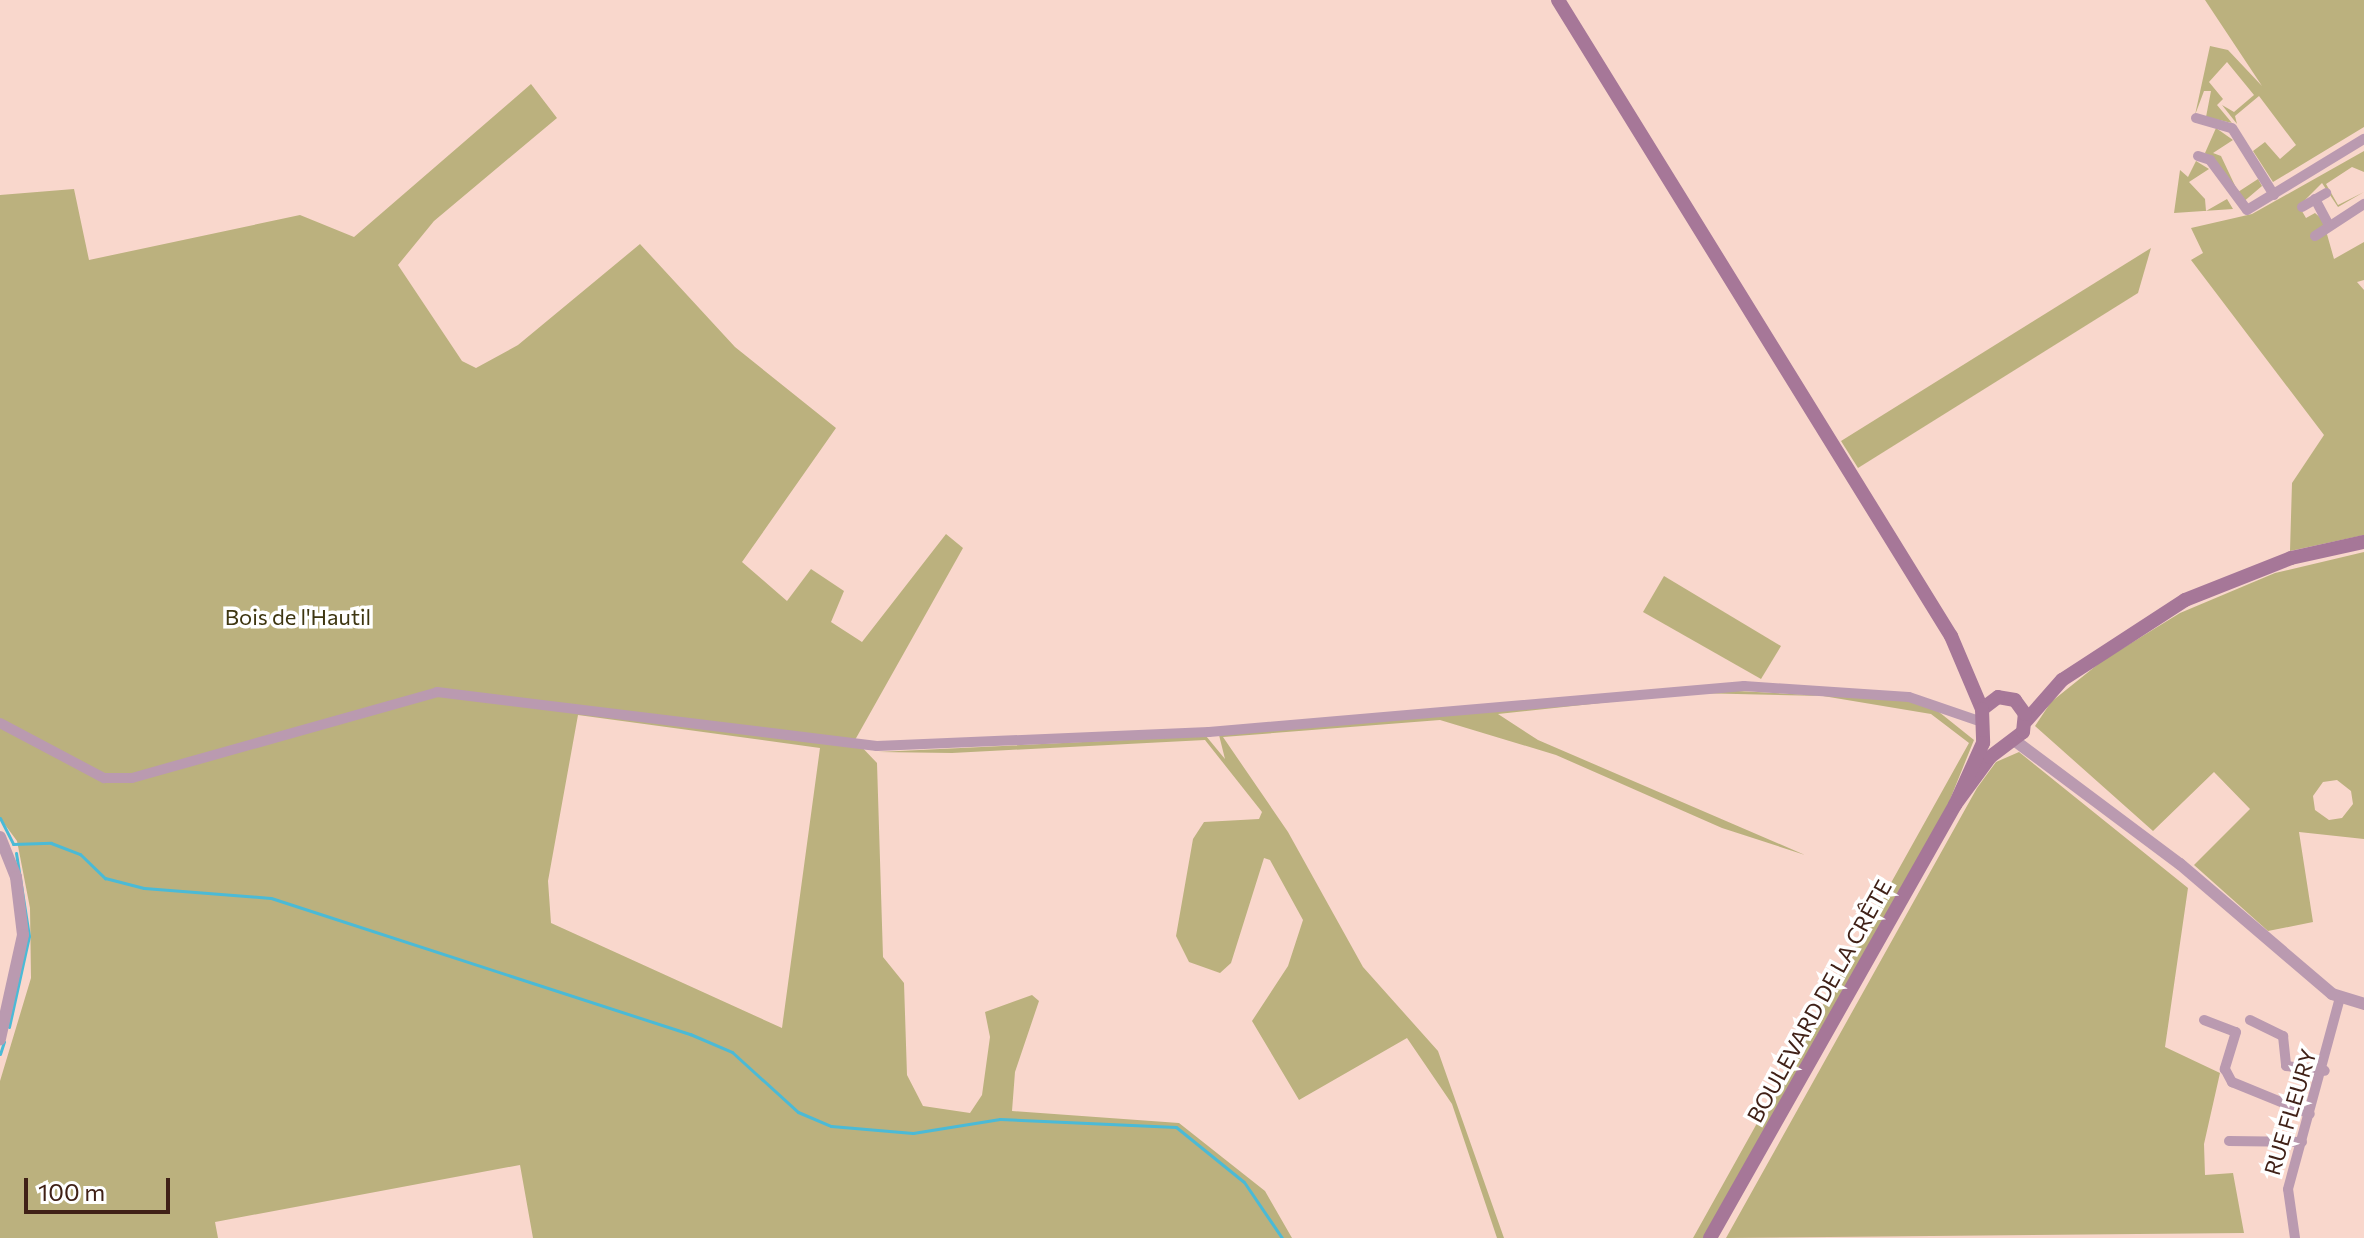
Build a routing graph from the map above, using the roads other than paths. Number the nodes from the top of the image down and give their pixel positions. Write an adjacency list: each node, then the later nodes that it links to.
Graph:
1 (1558, 0): 13 (main road)
2 (2196, 118): 6 (street)
3 (2364, 139): 6 (street)
4 (2198, 156): 6 (street)
5 (2326, 193): 7 (street)
6 (2274, 195)
7 (2315, 199): 9 (street); 10 (street)
8 (2364, 204): 10 (street)
9 (2302, 207)
10 (2329, 225): 11 (street)
11 (2315, 236)
12 (2364, 542): 14 (main road, BOULEVARD DE LA CRÊTE)
13 (1966, 661): 15 (main road); 16 (main road)
14 (2062, 680): 15 (main road, BOULEVARD DE LA CRÊTE); 18 (main road, BOULEVARD DE LA CRÊTE)
15 (2008, 698): 16 (main road, BOULEVARD DE LA CRÊTE); 18 (main road)
16 (1981, 721): 17 (street); 19 (main road); 21 (main road, BOULEVARD DE LA CRÊTE)
17 (0, 723)
18 (2025, 724): 19 (main road, BOULEVARD DE LA CRÊTE); 20 (street)
19 (2011, 741): 20 (street); 21 (main road, BOULEVARD DE LA CRÊTE)
20 (2043, 756): 23 (street)
21 (1955, 805): 32 (main road, BOULEVARD DE LA CRÊTE)
22 (0, 837): 27 (street)
23 (2340, 998): 24 (street); 28 (street, RUE FLEURY)
24 (2364, 1004)
25 (2204, 1020): 29 (street)
26 (2250, 1020): 28 (street)
27 (0, 1039)
28 (2325, 1071): 29 (street, RUE FLEURY)
29 (2310, 1114): 31 (street, RUE FLEURY)
30 (2229, 1141): 31 (street)
31 (2302, 1142): 33 (street, RUE FLEURY)
32 (1712, 1238)
33 (2295, 1238)

